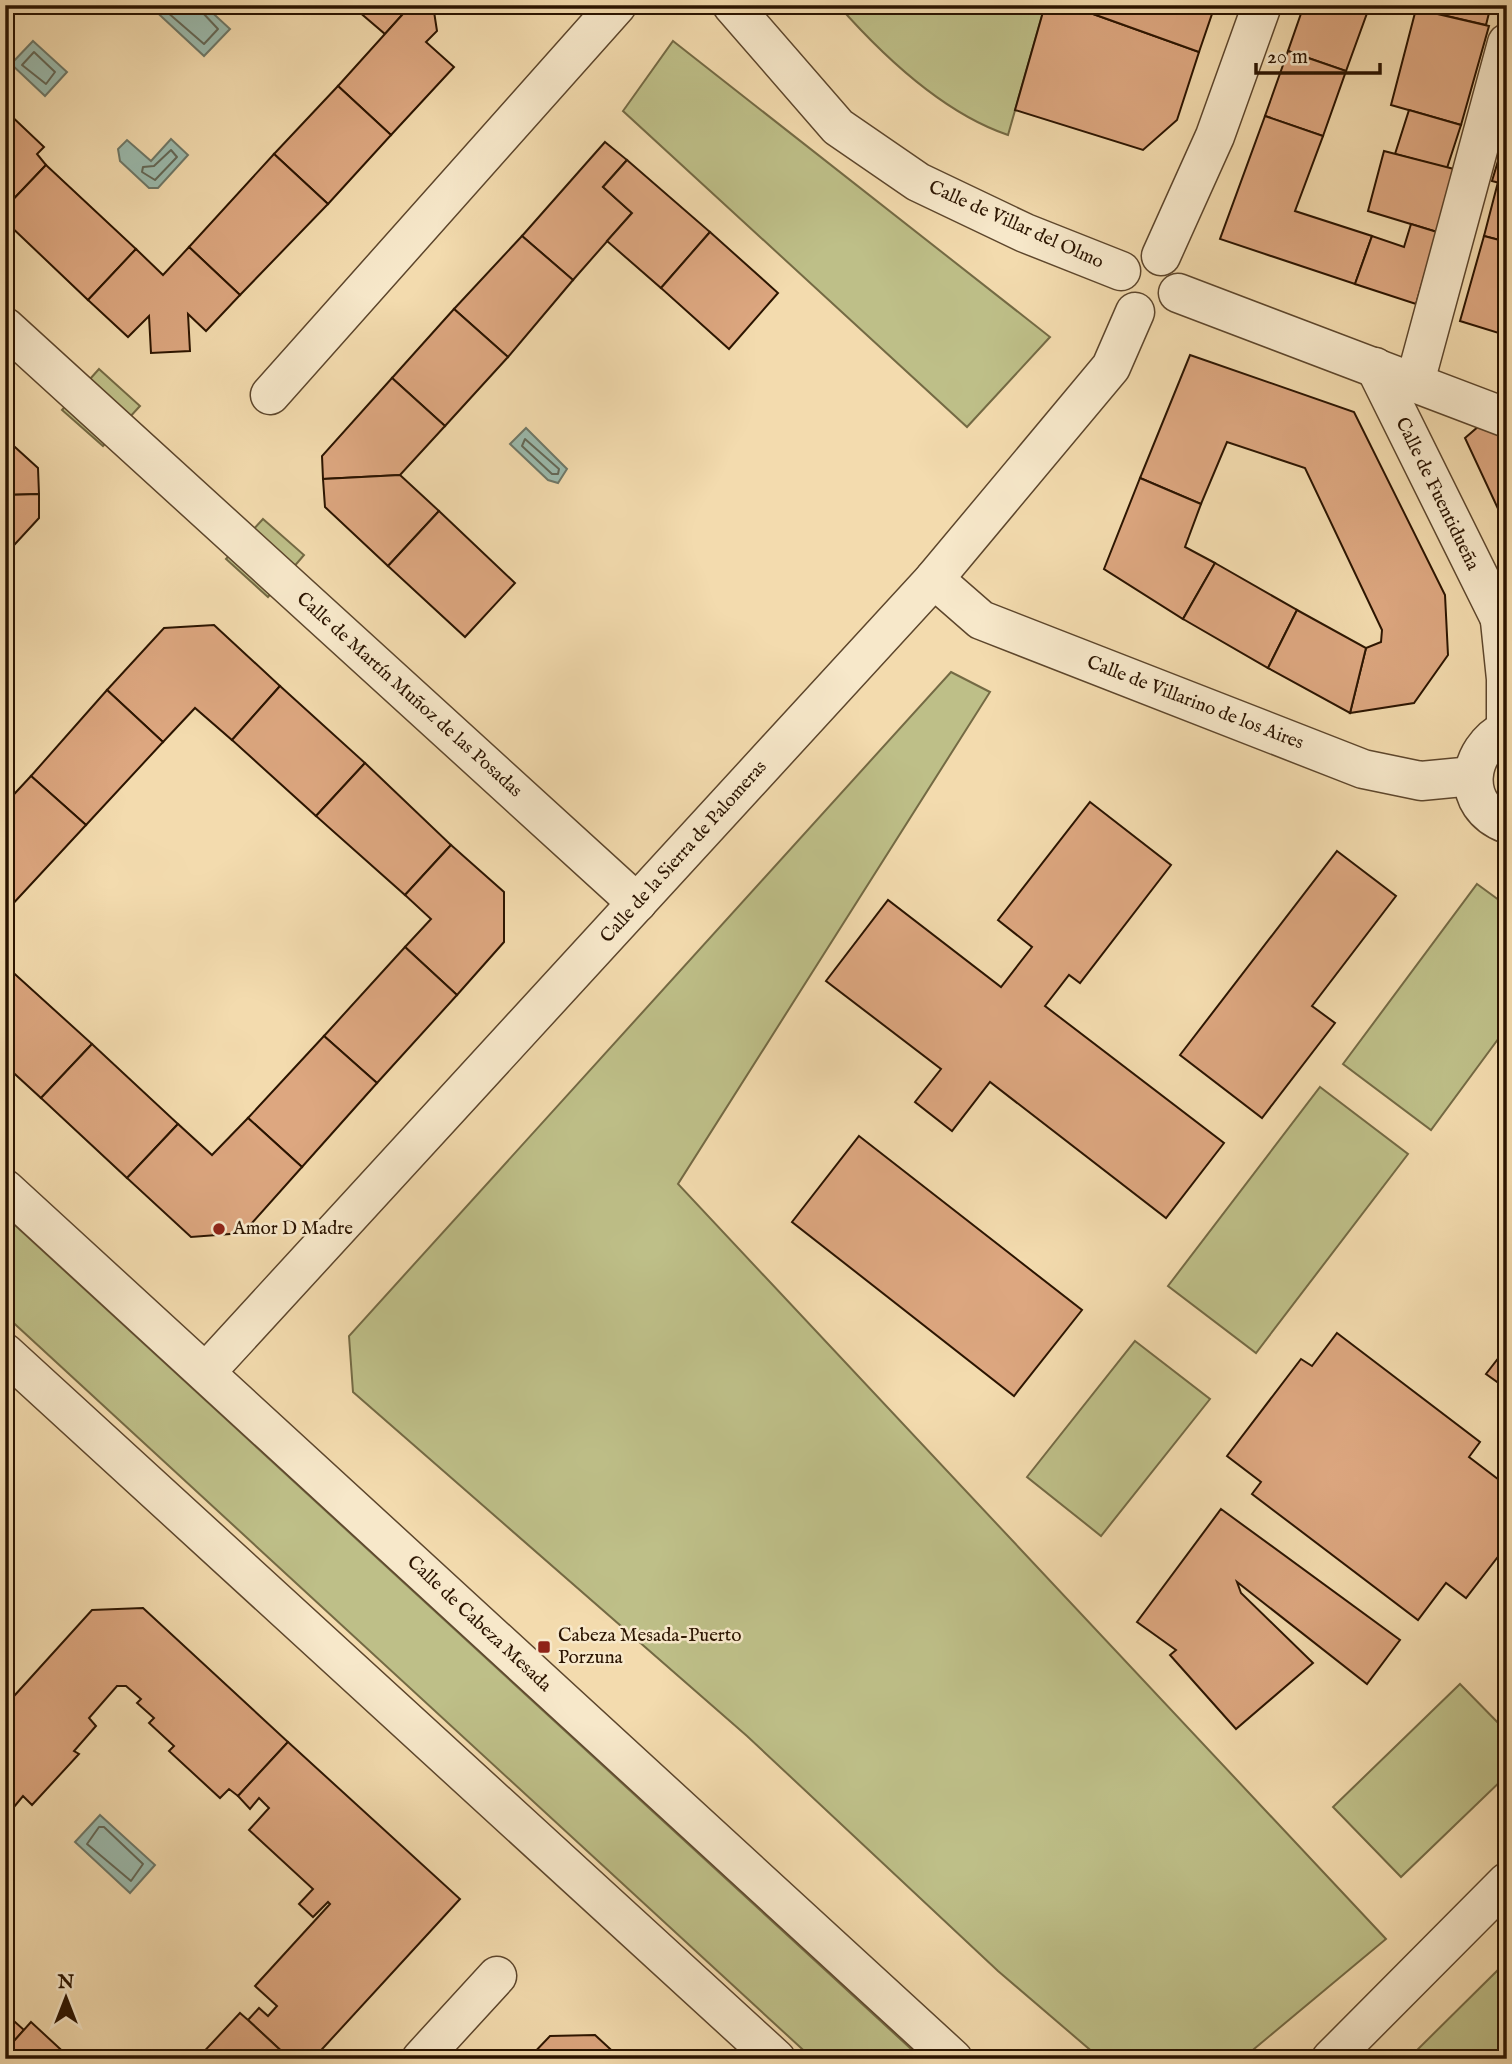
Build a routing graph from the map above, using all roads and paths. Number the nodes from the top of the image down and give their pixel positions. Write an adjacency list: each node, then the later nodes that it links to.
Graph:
1 (617, 5): 12 (street)
2 (732, 5): 6 (street, Calle de Villar del Olmo)
3 (1262, 5): 5 (street)
4 (1507, 43): 11 (street)
5 (1161, 256): 6 (street); 7 (street)
6 (1121, 271): 8 (street)
7 (1178, 293): 8 (street); 10 (street)
8 (1135, 312): 14 (street, Calle de la Sierra de Palomeras)
9 (5, 327): 19 (street, Calle de Martín Muñoz de las Posadas)
10 (1375, 367): 11 (street); 15 (street, Calle de Fuentidueña)
11 (1415, 382): 13 (street)
12 (270, 395)
13 (1507, 418)
14 (934, 579): 17 (street, Calle de Villarino de los Aires); 19 (street, Calle de la Sierra de Palomeras)
15 (1503, 627): 16 (street, Calle de Fuentidueña)
16 (1506, 729): 17 (street)
17 (1473, 776): 18 (street)
18 (1507, 824)
19 (638, 903): 22 (street, Calle de la Sierra de Palomeras)
20 (5, 1189): 22 (street, Calle de Cabeza Mesada)
21 (5, 1353): 26 (street)
22 (206, 1373): 27 (street, Calle de Cabeza Mesada)
23 (1507, 1882): 28 (street)
24 (497, 1976): 25 (street)
25 (421, 2059)
26 (776, 2059)
27 (953, 2059)
28 (1331, 2059)

